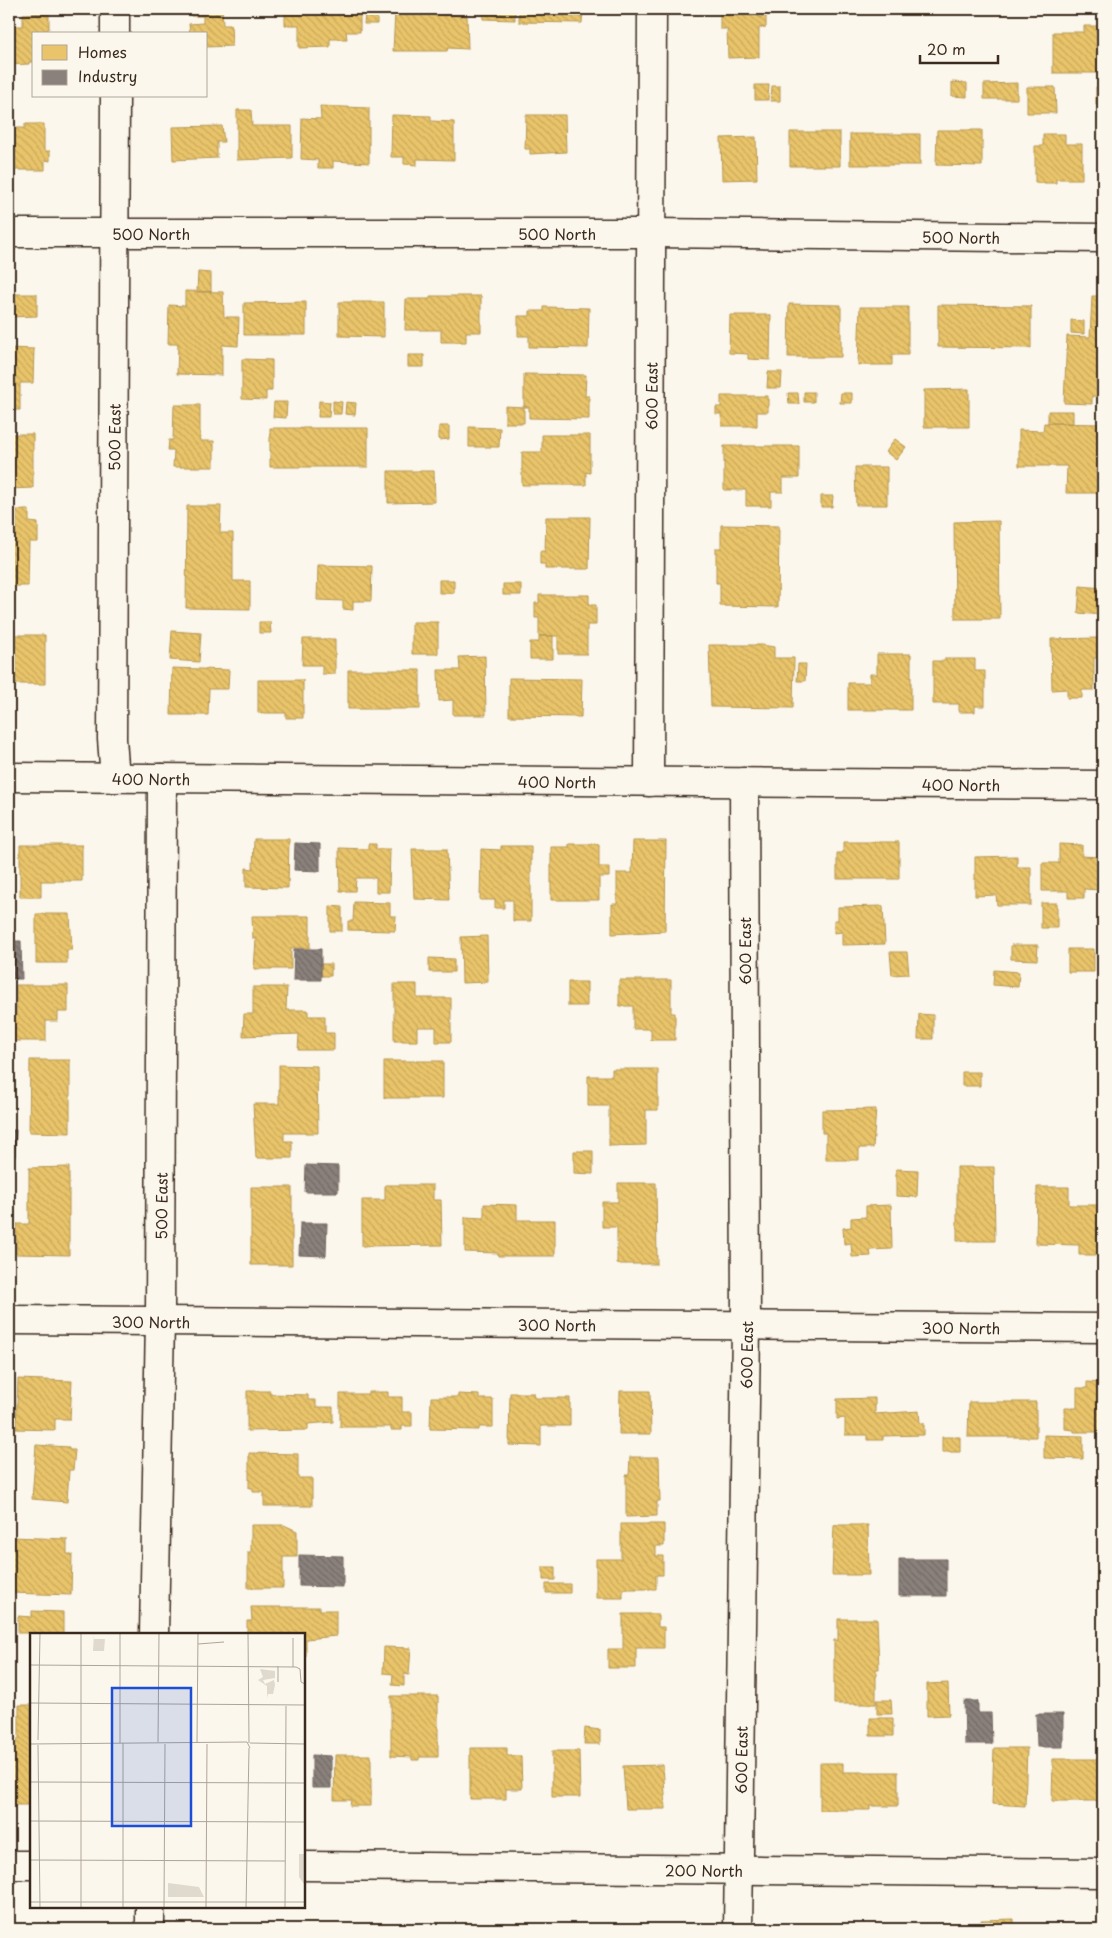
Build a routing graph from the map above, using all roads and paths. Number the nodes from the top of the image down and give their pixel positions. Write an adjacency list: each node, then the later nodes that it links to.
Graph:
1 (116, 9): 3 (street)
2 (652, 9): 6 (street, 600 East)
3 (115, 32)
4 (115, 98): 7 (street, 500 East)
5 (9, 233): 7 (street, 500 North)
6 (651, 233): 7 (street, 500 North); 8 (street, 500 North); 12 (street, 600 East)
7 (114, 234): 10 (street, 500 East)
8 (1103, 238)
9 (9, 777): 10 (street, 400 North)
10 (115, 778): 11 (street, 400 North)
11 (162, 778): 12 (street, 400 North); 16 (street, 500 East)
12 (649, 782): 13 (street, 400 North)
13 (744, 782): 14 (street, 400 North); 17 (street, 600 East)
14 (1103, 785)
15 (9, 1320): 16 (street, 300 North)
16 (160, 1320): 17 (street, 300 North); 19 (street, 500 East)
17 (746, 1326): 18 (street, 300 North); 23 (street, 600 East)
18 (1103, 1328)
19 (154, 1633)
20 (9, 1865): 21 (street)
21 (30, 1865)
22 (305, 1866): 23 (street, 200 North)
23 (738, 1870): 24 (street, 200 North); 27 (street, 600 East)
24 (1103, 1873)
25 (150, 1908): 26 (street)
26 (150, 1929)
27 (738, 1929)

